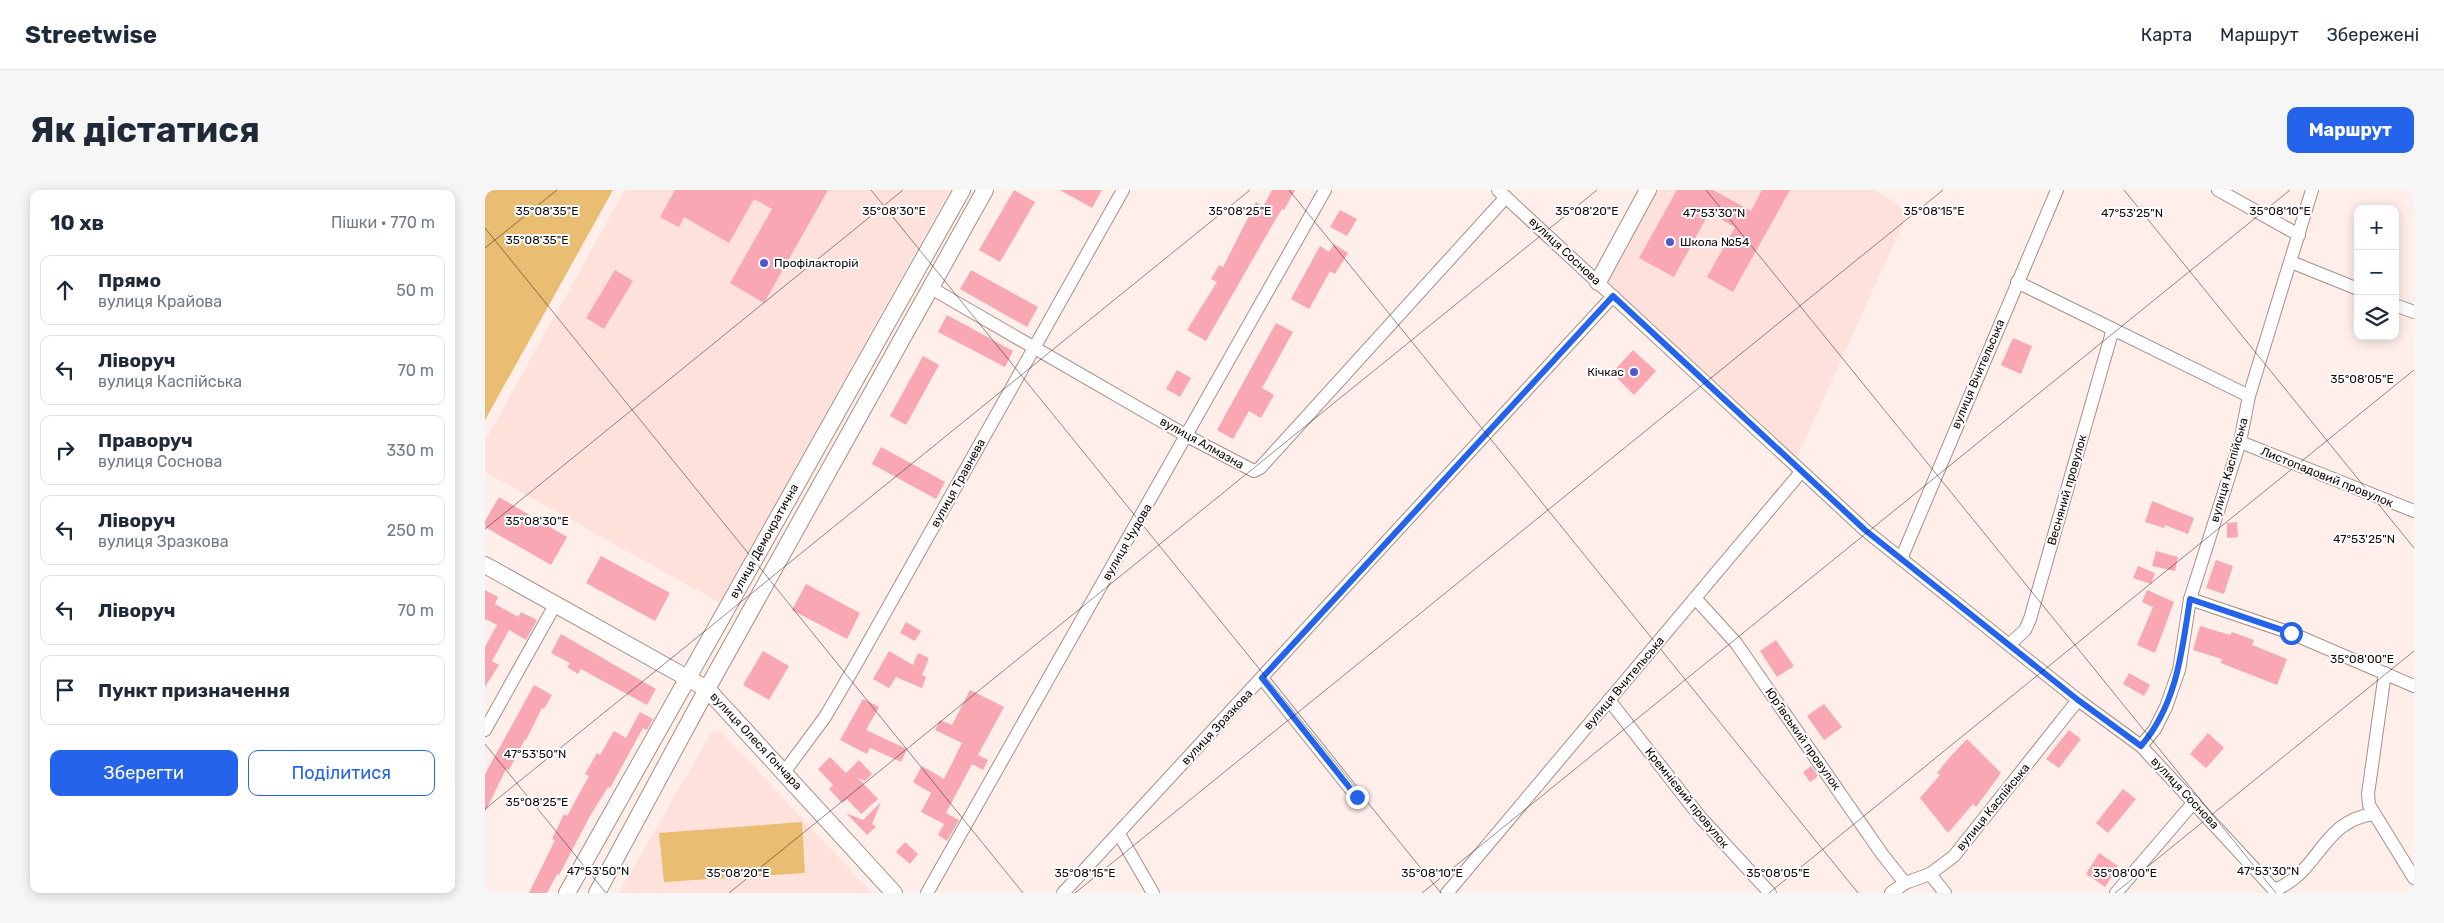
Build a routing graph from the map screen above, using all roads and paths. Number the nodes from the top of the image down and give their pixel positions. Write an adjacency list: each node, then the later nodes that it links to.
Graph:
1 (962, 190): 33 (street, вулиця Демократична)
2 (985, 190): 15 (street, вулиця Демократична)
3 (1123, 190): 20 (street, вулиця Травнева)
4 (1325, 190): 22 (street, вулиця Чудова)
5 (1648, 190): 12 (street)
6 (2057, 190): 13 (street, вулиця Вчительська)
7 (2218, 190): 10 (street)
8 (2312, 190): 10 (street, вулиця Каспійська)
9 (1502, 194): 12 (street, вулиця Соснова); 22 (street, вулиця Алмазна)
10 (2299, 235): 11 (street, вулиця Каспійська)
11 (2291, 262): 14 (street); 21 (street, вулиця Каспійська)
12 (1599, 282): 16 (street, вулиця Соснова)
13 (2017, 282): 19 (street); 26 (street, вулиця Вчительська)
14 (2354, 287)
15 (931, 288): 20 (street, вулиця Алмазна); 36 (street, вулиця Демократична)
16 (1613, 296): 24 (street, вулиця Соснова); 34 (street, вулиця Зразкова)
17 (2399, 306): 18 (street)
18 (2414, 312)
19 (2113, 329): 21 (street); 31 (street, Весняний провулок)
20 (1033, 347): 22 (street, вулиця Алмазна); 41 (street, вулиця Травнева)
21 (2249, 396): 23 (street, вулиця Каспійська)
22 (1187, 436): 53 (street, вулиця Чудова)
23 (2240, 442): 25 (street, Листопадовий провулок); 29 (street, вулиця Каспійська)
24 (1801, 472): 26 (street, вулиця Соснова); 28 (street, вулиця Вчительська)
25 (2414, 511)
26 (1901, 559): 31 (street, вулиця Соснова)
27 (485, 565): 30 (street, вулиця Олеся Гончара)
28 (1695, 599): 37 (street, вулиця Вчительська); 48 (street, Юр’ївський провулок)
29 (2190, 599): 32 (street); 40 (street, вулиця Каспійська)
30 (555, 605): 33 (street, вулиця Олеся Гончара); 39 (street)
31 (2010, 644): 38 (street, вулиця Соснова)
32 (2385, 673): 35 (street); 44 (street)
33 (687, 677): 36 (street, вулиця Олеся Гончара); 50 (street, вулиця Демократична)
34 (1262, 678): 42 (street); 45 (street, вулиця Зразкова)
35 (2414, 686)
36 (707, 689): 41 (street, вулиця Олеся Гончара); 51 (street, вулиця Демократична)
37 (1609, 700): 56 (street, вулиця Вчительська); 57 (street, Кремнієвий провулок)
38 (2078, 700): 40 (street, вулиця Соснова); 46 (street, вулиця Каспійська)
39 (485, 730)
40 (2141, 746): 43 (street, вулиця Соснова)
41 (785, 771): 52 (street, вулиця Олеся Гончара)
42 (1357, 797)
43 (2194, 802): 49 (street, вулиця Соснова); 60 (street)
44 (2373, 814): 47 (street); 49 (street)
45 (1119, 834): 54 (street, вулиця Зразкова); 55 (street)
46 (1930, 874): 48 (street, вулиця Каспійська); 59 (street)
47 (2414, 878)
48 (1905, 883): 58 (street, вулиця Каспійська)
49 (2275, 891)
50 (567, 893)
51 (597, 893)
52 (895, 893)
53 (927, 893)
54 (1063, 893)
55 (1153, 893)
56 (1447, 893)
57 (1770, 893)
58 (1891, 893)
59 (1945, 893)
60 (2116, 893)

